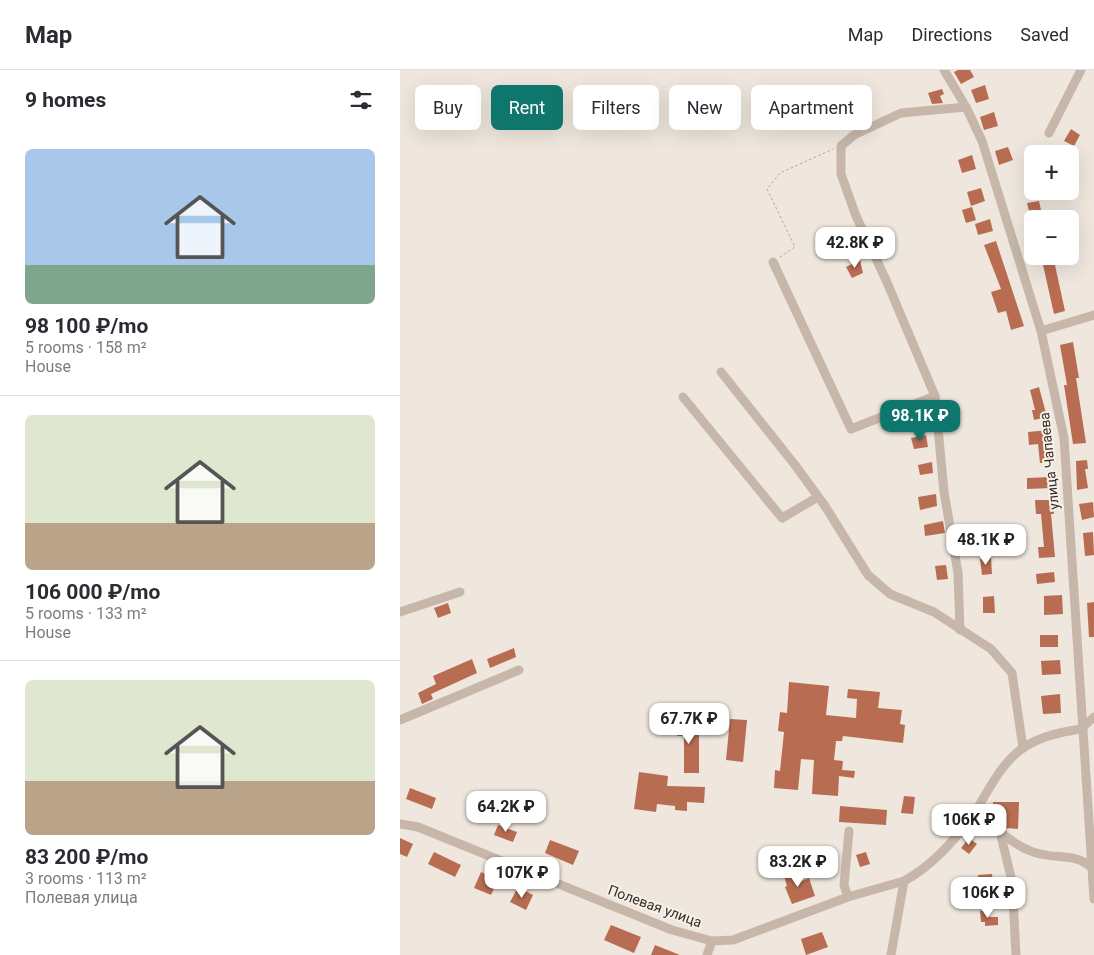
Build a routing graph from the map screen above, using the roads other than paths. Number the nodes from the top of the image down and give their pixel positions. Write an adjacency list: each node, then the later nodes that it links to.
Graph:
1 (944, 70): 3 (street, улица Чапаева)
2 (1081, 70): 4 (street)
3 (966, 107): 7 (street, улица Чапаева); 9 (street)
4 (1049, 133)
5 (773, 262): 9 (street)
6 (1094, 315): 7 (street)
7 (1041, 331): 18 (street, улица Чапаева)
8 (721, 372): 11 (street)
9 (935, 396): 14 (street)
10 (683, 397): 11 (street)
11 (818, 497): 14 (street)
12 (460, 592): 13 (street)
13 (400, 612)
14 (960, 630): 19 (street)
15 (519, 670): 17 (street)
16 (1094, 717): 18 (street)
17 (400, 720)
18 (1081, 729): 19 (street, Полевая улица); 24 (street, улица Чапаева)
19 (1023, 748): 20 (street, Полевая улица)
20 (972, 815): 23 (street); 25 (street, Полевая улица)
21 (400, 824): 28 (street, Полевая улица)
22 (849, 832): 26 (street)
23 (1000, 832): 24 (street); 31 (street)
24 (1092, 868): 27 (street, улица Чапаева)
25 (904, 881): 26 (street, Полевая улица); 30 (street)
26 (848, 897): 28 (street, Полевая улица)
27 (1094, 899)
28 (712, 941): 29 (street)
29 (707, 955)
30 (890, 955)
31 (1016, 955)

